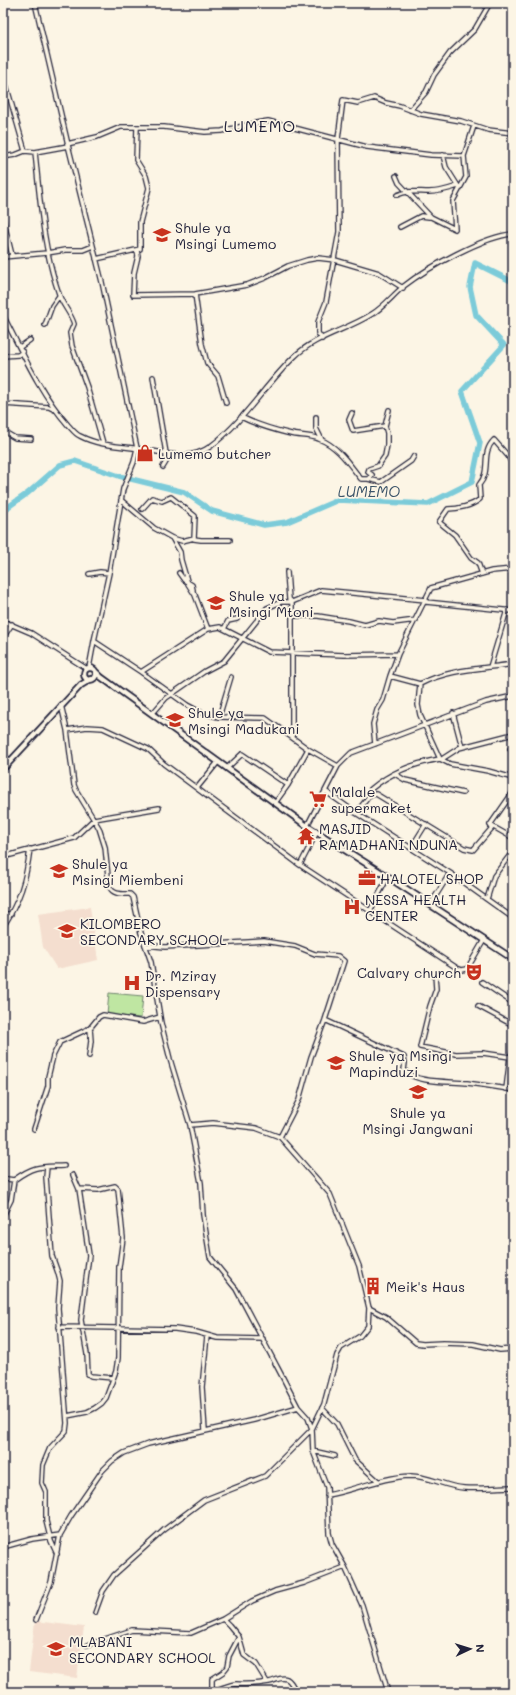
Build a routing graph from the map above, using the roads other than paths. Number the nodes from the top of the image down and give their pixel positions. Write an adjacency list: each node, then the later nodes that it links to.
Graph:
1 (35, 3): 9 (street)
2 (490, 3): 4 (street)
3 (3, 74): 10 (street)
4 (410, 110): 5 (street); 8 (street)
5 (474, 126): 7 (street); 13 (street)
6 (137, 127): 8 (street); 9 (street); 24 (street)
7 (513, 133)
8 (338, 139): 12 (street); 29 (street)
9 (67, 144): 11 (street); 23 (street)
10 (25, 151): 11 (street); 14 (street)
11 (35, 152): 25 (street)
12 (443, 155): 13 (street); 16 (street)
13 (464, 156): 16 (street)
14 (3, 157)
15 (396, 176): 17 (street)
16 (459, 187): 17 (street); 19 (street)
17 (406, 191): 18 (street); 19 (street)
18 (397, 195)
19 (431, 217): 21 (street)
20 (3, 219): 26 (street)
21 (400, 227)
22 (513, 234): 30 (street)
23 (93, 246): 25 (street); 28 (street)
24 (137, 250): 28 (street); 31 (street)
25 (47, 253): 26 (street); 32 (street)
26 (12, 255): 27 (street)
27 (3, 257)
28 (96, 259): 53 (street)
29 (335, 260): 30 (street); 31 (street); 35 (street)
30 (403, 288): 35 (street)
31 (195, 294): 41 (street)
32 (59, 296): 34 (street); 52 (street)
33 (3, 314): 37 (street)
34 (45, 325)
35 (322, 339): 46 (street)
36 (30, 340): 37 (street)
37 (20, 347): 38 (street)
38 (23, 352): 39 (street); 43 (street)
39 (3, 356)
40 (153, 377): 54 (street)
41 (226, 403)
42 (3, 404): 43 (street)
43 (56, 410): 52 (street)
44 (389, 410): 48 (street)
45 (352, 413): 48 (street)
46 (241, 417): 51 (street); 54 (street)
47 (316, 417): 51 (street)
48 (385, 426): 58 (street)
49 (3, 431): 50 (street)
50 (31, 438)
51 (322, 440): 58 (street)
52 (103, 443): 53 (street)
53 (137, 448): 54 (street); 59 (street)
54 (166, 453): 57 (street)
55 (414, 456): 58 (street)
56 (513, 466): 69 (street)
57 (163, 467)
58 (369, 479)
59 (121, 500): 61 (street); 66 (street)
60 (142, 509): 62 (street)
61 (172, 538): 62 (street); 70 (street)
62 (194, 538): 63 (street)
63 (230, 540)
64 (513, 569): 69 (street)
65 (287, 572): 72 (street)
66 (109, 573): 68 (street); 84 (street)
67 (179, 573): 70 (street)
68 (89, 574)
69 (482, 574): 71 (street)
70 (187, 581): 80 (street)
71 (426, 601): 72 (street); 73 (street); 77 (street)
72 (292, 602): 75 (street); 83 (street)
73 (507, 610): 74 (street); 88 (street)
74 (513, 611)
75 (292, 616): 77 (street); 85 (street)
76 (237, 619): 81 (street)
77 (416, 620): 86 (street)
78 (3, 621): 79 (street)
79 (12, 624): 82 (street); 89 (street)
80 (208, 629): 81 (street); 91 (street)
81 (224, 629): 83 (street)
82 (3, 638)
83 (243, 639): 85 (street); 99 (street)
84 (94, 641): 89 (street); 91 (street)
85 (292, 653): 86 (street); 108 (street)
86 (398, 654): 93 (street)
87 (513, 664): 88 (street)
88 (490, 667): 97 (street)
89 (88, 668): 90 (main road); 92 (main road)
90 (96, 672): 95 (main road); 96 (main road)
91 (141, 672): 99 (street)
92 (84, 674): 95 (main road); 98 (main road)
93 (390, 676): 97 (street); 109 (street)
94 (231, 677): 104 (street)
95 (92, 679): 96 (main road); 98 (main road)
96 (104, 679): 103 (main road)
97 (420, 684): 105 (street)
98 (80, 685): 101 (main road)
99 (172, 695): 103 (street); 104 (street)
100 (513, 696): 102 (street)
101 (61, 705): 106 (street); 114 (main road)
102 (453, 713): 105 (street); 110 (street)
103 (152, 714): 115 (main road)
104 (219, 717): 108 (street)
105 (424, 725): 109 (street); 113 (street)
106 (66, 730): 122 (street); 130 (street)
107 (513, 734): 110 (street)
108 (292, 737): 111 (street)
109 (375, 744): 116 (street)
110 (462, 747): 113 (street)
111 (308, 748): 116 (street); 121 (street)
112 (3, 754): 114 (street)
113 (441, 759): 119 (street); 120 (street)
114 (10, 760): 118 (main road)
115 (218, 762): 117 (main road); 122 (street)
116 (338, 766): 124 (street)
117 (227, 768): 121 (street); 127 (main road)
118 (3, 769)
119 (395, 774): 123 (street); 126 (street)
120 (513, 778)
121 (288, 785): 127 (street)
122 (197, 788): 140 (street)
123 (371, 789)
124 (325, 791): 129 (street); 133 (street)
125 (513, 792): 132 (street)
126 (463, 793)
127 (275, 803): 133 (main road)
128 (159, 808): 130 (street)
129 (356, 813): 131 (street); 136 (street)
130 (94, 819): 137 (street); 151 (street)
131 (426, 824): 132 (street); 136 (street)
132 (490, 825): 135 (street)
133 (307, 826): 134 (main road)
134 (317, 832): 140 (street); 142 (main road)
135 (513, 838)
136 (411, 848): 141 (street)
137 (30, 849): 139 (street); 147 (street)
138 (513, 851): 143 (street)
139 (3, 857)
140 (300, 865): 145 (street)
141 (450, 873): 143 (street); 144 (street)
142 (388, 877): 144 (main road); 145 (street)
143 (488, 899): 148 (street)
144 (430, 905): 150 (main road)
145 (370, 911): 150 (street)
146 (3, 914): 147 (street)
147 (11, 914): 149 (street)
148 (513, 918)
149 (3, 927)
150 (484, 940): 152 (main road)
151 (145, 945): 157 (street); 158 (street)
152 (513, 959)
153 (435, 975): 163 (street)
154 (482, 982): 155 (street)
155 (513, 1003)
156 (478, 1006): 159 (street)
157 (160, 1017): 160 (street); 166 (street)
158 (325, 1020): 164 (street); 168 (street)
159 (513, 1025)
160 (90, 1028): 162 (street); 167 (street)
161 (513, 1051): 163 (street)
162 (89, 1056)
163 (510, 1056): 164 (street)
164 (506, 1088): 165 (street)
165 (513, 1090)
166 (190, 1125): 168 (street); 181 (street)
167 (34, 1129)
168 (280, 1137): 176 (street)
169 (64, 1166): 170 (street)
170 (47, 1167): 172 (street); 177 (street)
171 (73, 1175): 174 (street)
172 (14, 1180): 173 (street); 175 (street)
173 (3, 1181)
174 (79, 1189): 178 (street); 179 (street)
175 (3, 1216)
176 (369, 1308): 182 (street); 185 (street)
177 (59, 1327): 178 (street); 186 (street)
178 (82, 1327): 179 (street); 183 (street)
179 (119, 1327): 180 (street); 183 (street)
180 (207, 1336): 181 (street); 188 (street)
181 (263, 1339): 184 (street)
182 (513, 1349)
183 (113, 1378): 186 (street)
184 (298, 1407): 187 (street); 188 (street)
185 (322, 1408): 187 (street); 191 (street)
186 (67, 1416): 195 (street)
187 (312, 1429): 189 (street); 199 (street)
188 (205, 1430): 194 (street)
189 (313, 1451): 190 (street); 193 (street)
190 (335, 1456)
191 (378, 1481): 192 (street); 193 (street)
192 (513, 1487)
193 (328, 1495): 198 (street)
194 (60, 1535): 195 (street); 197 (street)
195 (50, 1536): 196 (street); 197 (street)
196 (3, 1547)
197 (57, 1554): 200 (street)
198 (345, 1567): 201 (street); 208 (street)
199 (95, 1613)
200 (36, 1620)
201 (223, 1620): 202 (street); 203 (street)
202 (238, 1637): 204 (street); 205 (street)
203 (88, 1644)
204 (267, 1682): 206 (street); 207 (street)
205 (212, 1689)
206 (218, 1689)
207 (296, 1692)
208 (388, 1692)

